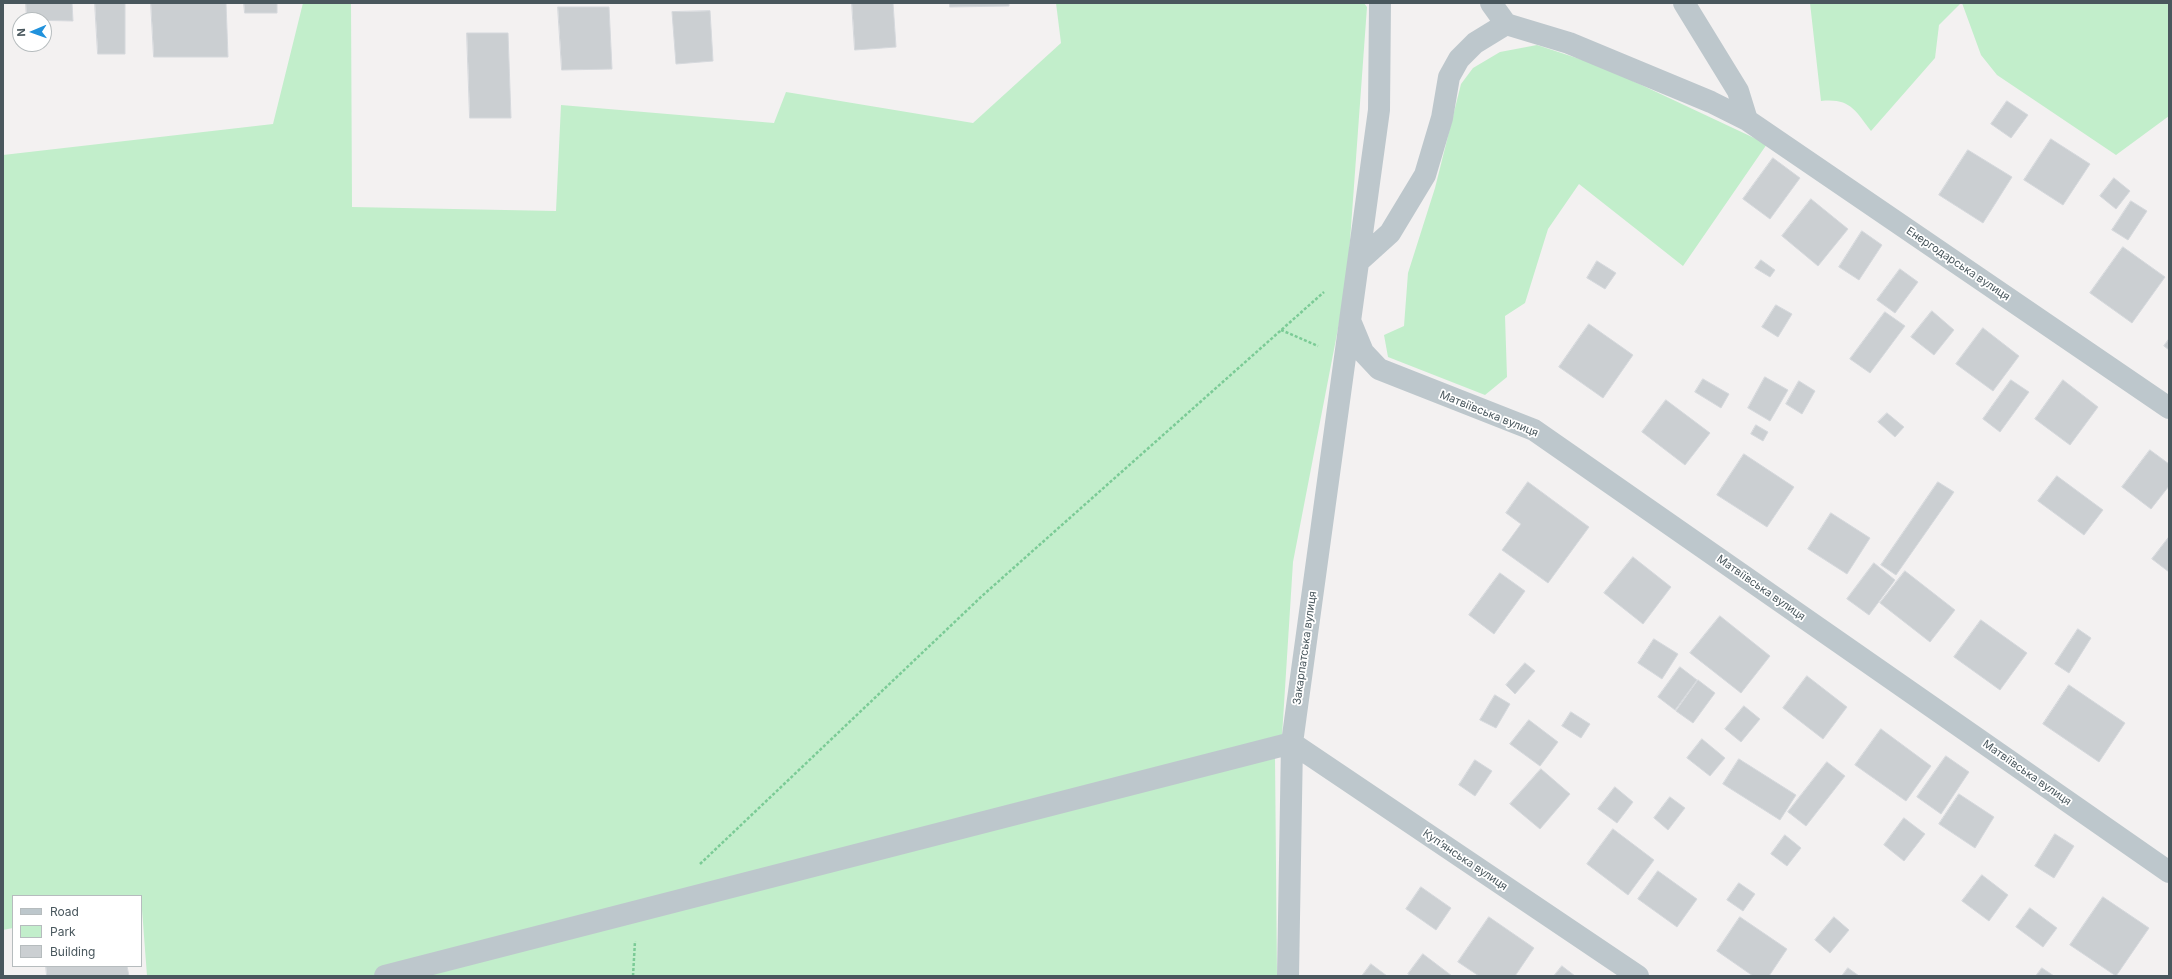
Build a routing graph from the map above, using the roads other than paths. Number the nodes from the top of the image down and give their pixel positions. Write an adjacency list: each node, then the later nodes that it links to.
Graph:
1 (1380, 3): 6 (street, Закарпатська вулиця)
2 (1491, 3): 4 (street)
3 (1684, 3): 5 (street)
4 (1506, 24): 5 (street, Енергодарська вулиця); 6 (street)
5 (1747, 120): 8 (street, Енергодарська вулиця)
6 (1359, 261): 7 (street, Закарпатська вулиця)
7 (1351, 323): 9 (street, Закарпатська вулиця); 10 (street, Матвіївська вулиця)
8 (2169, 408)
9 (1292, 743): 11 (street); 12 (street, Закарпатська вулиця); 13 (street, Купʼянська вулиця)
10 (2169, 872)
11 (386, 976)
12 (1288, 976)
13 (1638, 976)

